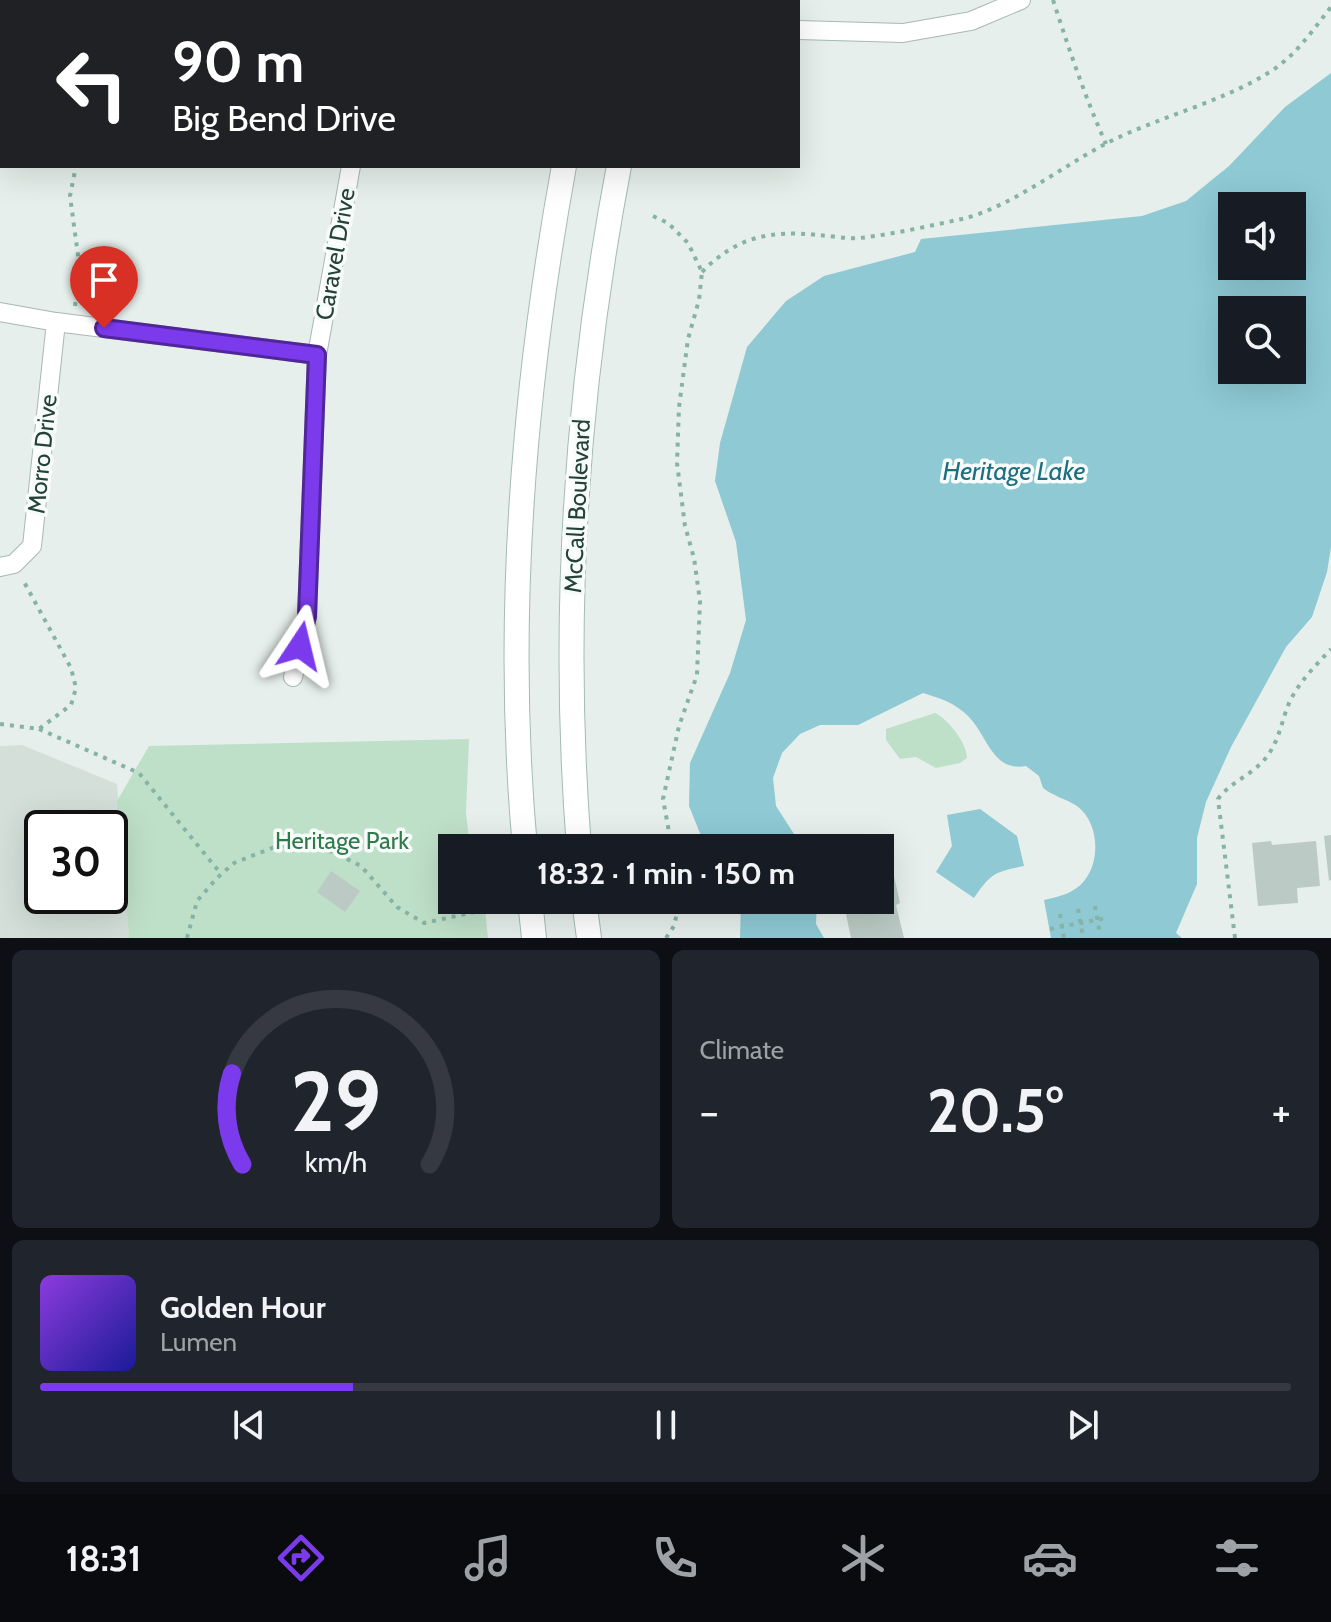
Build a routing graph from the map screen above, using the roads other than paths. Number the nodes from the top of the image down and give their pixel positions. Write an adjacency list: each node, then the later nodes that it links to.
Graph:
1 (1021, 0): 2 (street)
2 (800, 30)
3 (351, 168): 8 (street, Caravel Drive)
4 (564, 168): 11 (main road)
5 (619, 168): 12 (main road, McCall Boulevard)
6 (0, 312): 7 (street)
7 (65, 323): 8 (street); 9 (street, Morro Drive)
8 (317, 355): 10 (street, Caravel Drive)
9 (7, 566)
10 (293, 677)
11 (524, 834)
12 (578, 834)
13 (531, 914): 15 (main road)
14 (586, 914): 16 (main road)
15 (534, 938)
16 (589, 938)

